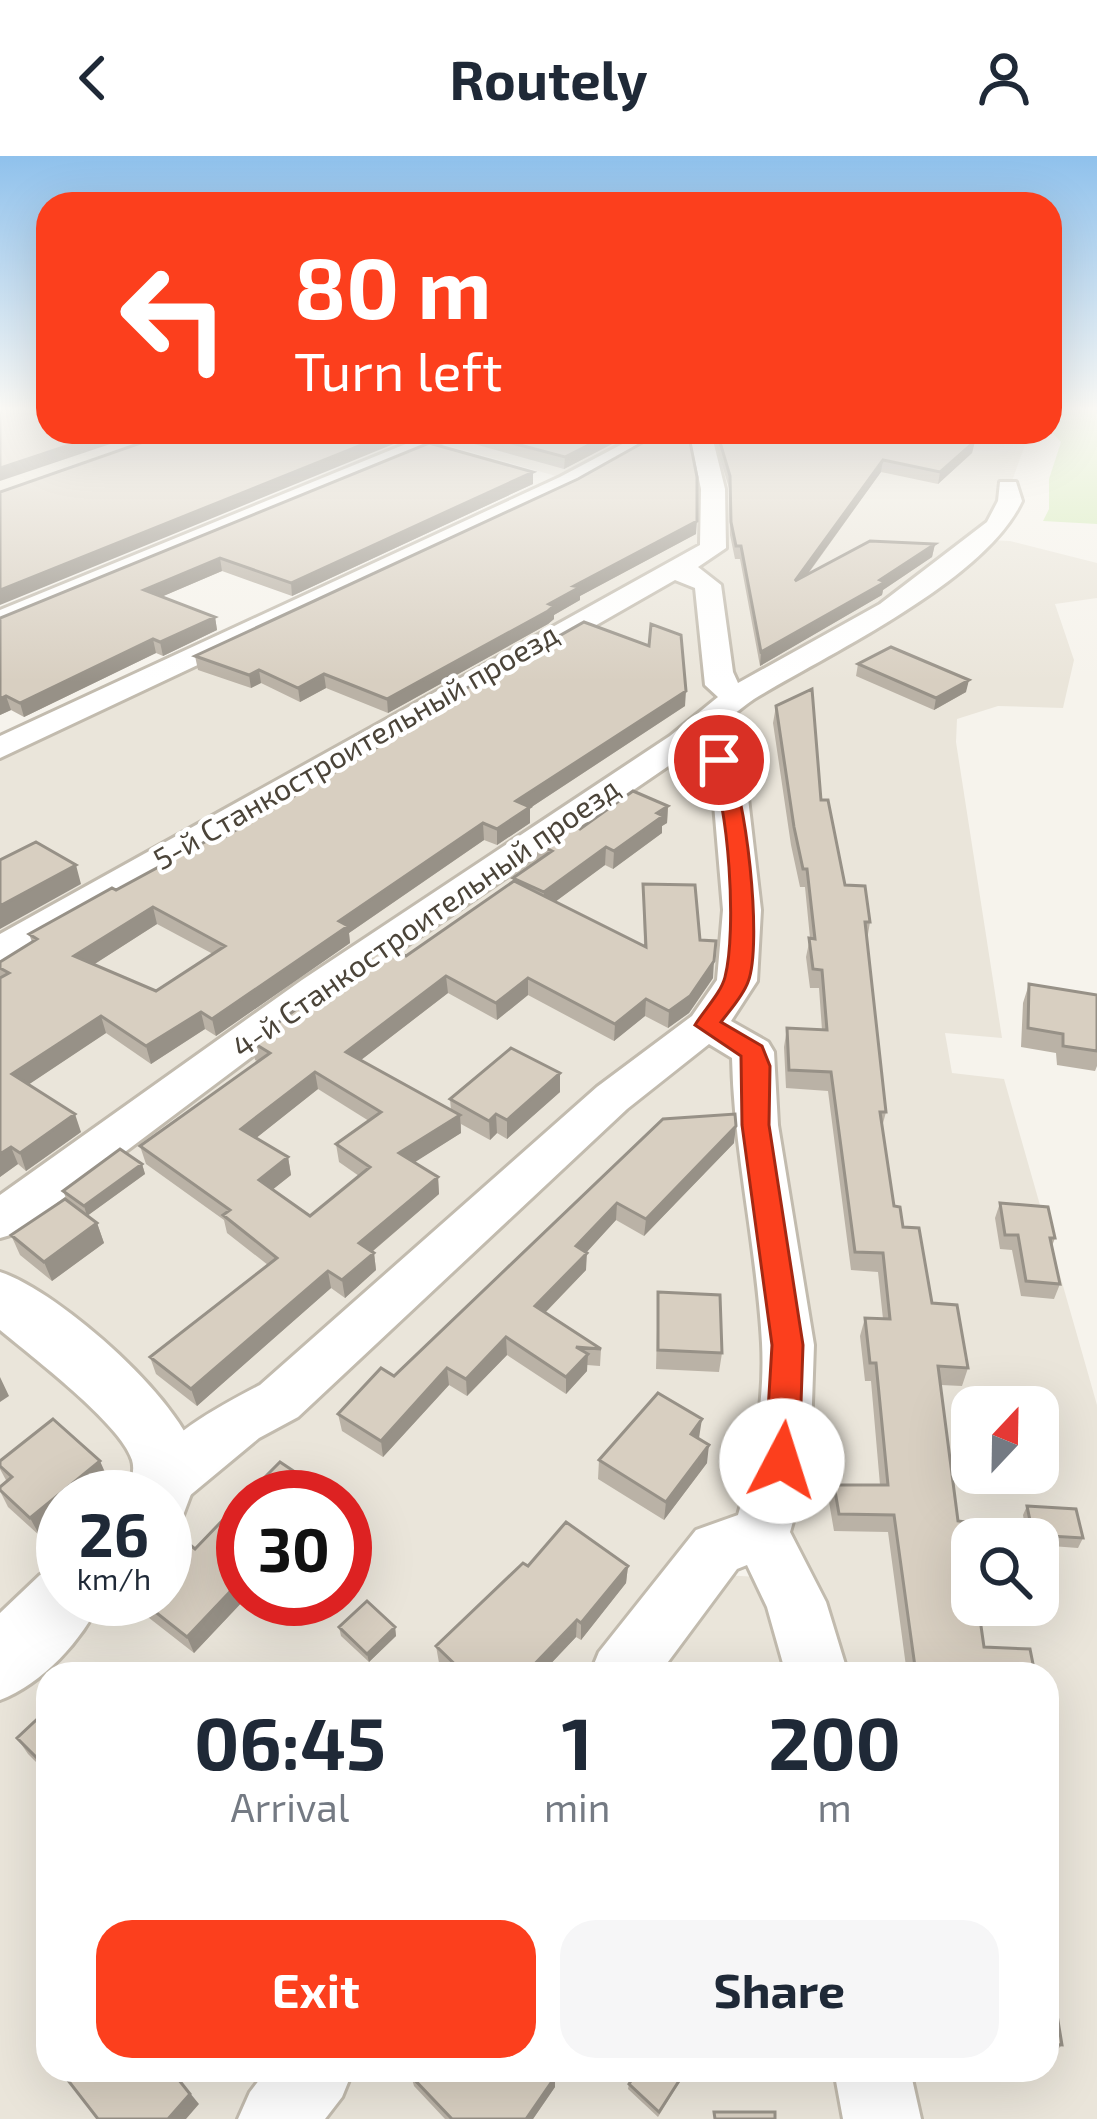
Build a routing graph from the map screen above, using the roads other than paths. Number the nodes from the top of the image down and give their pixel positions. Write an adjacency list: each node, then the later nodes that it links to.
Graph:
1 (293, 499): 6 (street)
2 (533, 499): 9 (street)
3 (713, 499): 5 (street, 5-й Станкостроительный проезд)
4 (1010, 499): 7 (street, 4-й Станкостроительный проезд)
5 (670, 572): 7 (street); 10 (street, 5-й Станкостроительный проезд)
6 (0, 620)
7 (738, 696): 8 (street, 4-й Станкостроительный проезд)
8 (681, 743): 11 (street); 12 (street, 4-й Станкостроительный проезд)
9 (0, 748)
10 (0, 950)
11 (707, 1025): 15 (street); 16 (street)
12 (0, 1220)
13 (0, 1296): 14 (street)
14 (163, 1470)
15 (185, 1470)
16 (760, 1534): 18 (street); 19 (street)
17 (38, 1626): 20 (street)
18 (630, 1662)
19 (814, 1662)
20 (0, 1664)
21 (306, 2082): 23 (street)
22 (874, 2082): 24 (street)
23 (277, 2119)
24 (882, 2119)

